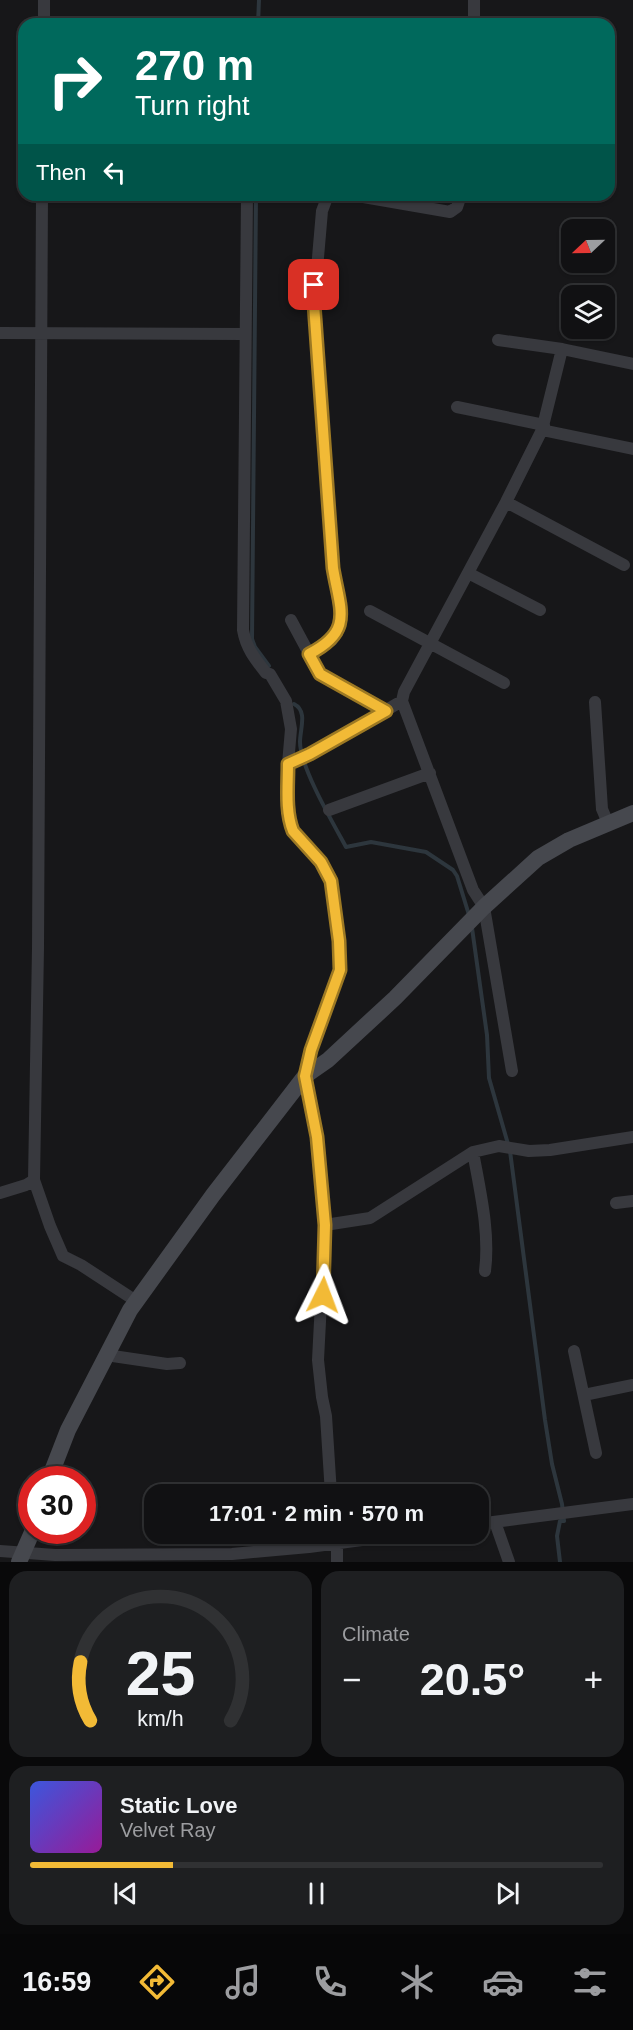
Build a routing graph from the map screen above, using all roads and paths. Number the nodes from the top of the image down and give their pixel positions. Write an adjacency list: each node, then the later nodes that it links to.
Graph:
1 (44, 0): 3 (street)
2 (474, 0): 4 (street)
3 (44, 18)
4 (474, 18)
5 (42, 201): 11 (street)
6 (248, 201): 12 (street)
7 (326, 201): 26 (street)
8 (387, 201): 9 (street)
9 (459, 201)
10 (0, 333): 11 (street)
11 (41, 333): 12 (street); 41 (street)
12 (245, 334): 31 (street)
13 (498, 340): 14 (street)
14 (562, 349): 15 (street); 17 (street)
15 (633, 364)
16 (457, 406): 17 (street)
17 (543, 427): 18 (street); 19 (street)
18 (633, 449)
19 (506, 502): 20 (street); 21 (street)
20 (624, 565)
21 (468, 573): 22 (street); 25 (street)
22 (540, 610)
23 (370, 611): 25 (street)
24 (291, 620): 26 (street)
25 (430, 643): 27 (street); 28 (street)
26 (309, 654): 30 (street)
27 (504, 683)
28 (402, 701): 30 (street); 32 (street)
29 (595, 702): 35 (street)
30 (386, 711): 31 (street)
31 (291, 763): 38 (street)
32 (430, 773): 33 (street); 36 (street)
33 (329, 810)
34 (633, 813): 35 (street)
35 (608, 824): 36 (street)
36 (480, 910): 37 (street); 38 (street)
37 (512, 1071)
38 (305, 1076): 45 (street); 47 (street)
39 (633, 1137): 40 (street)
40 (473, 1152): 45 (street); 46 (street)
41 (34, 1180): 42 (street); 47 (street)
42 (0, 1193)
43 (633, 1201): 44 (street)
44 (616, 1203)
45 (325, 1225): 55 (street)
46 (485, 1271)
47 (136, 1301): 49 (street)
48 (574, 1351): 52 (street)
49 (106, 1355): 50 (street); 54 (street)
50 (180, 1363)
51 (633, 1385): 52 (street)
52 (584, 1395): 53 (street)
53 (596, 1453)
54 (54, 1466)
55 (330, 1484)
56 (633, 1504): 57 (street)
57 (495, 1522): 58 (street); 65 (street)
58 (489, 1523)
59 (28, 1544): 63 (street)
60 (306, 1544): 63 (street)
61 (335, 1544): 64 (street)
62 (0, 1551): 63 (street)
63 (22, 1559)
64 (337, 1562)
65 (509, 1562)

